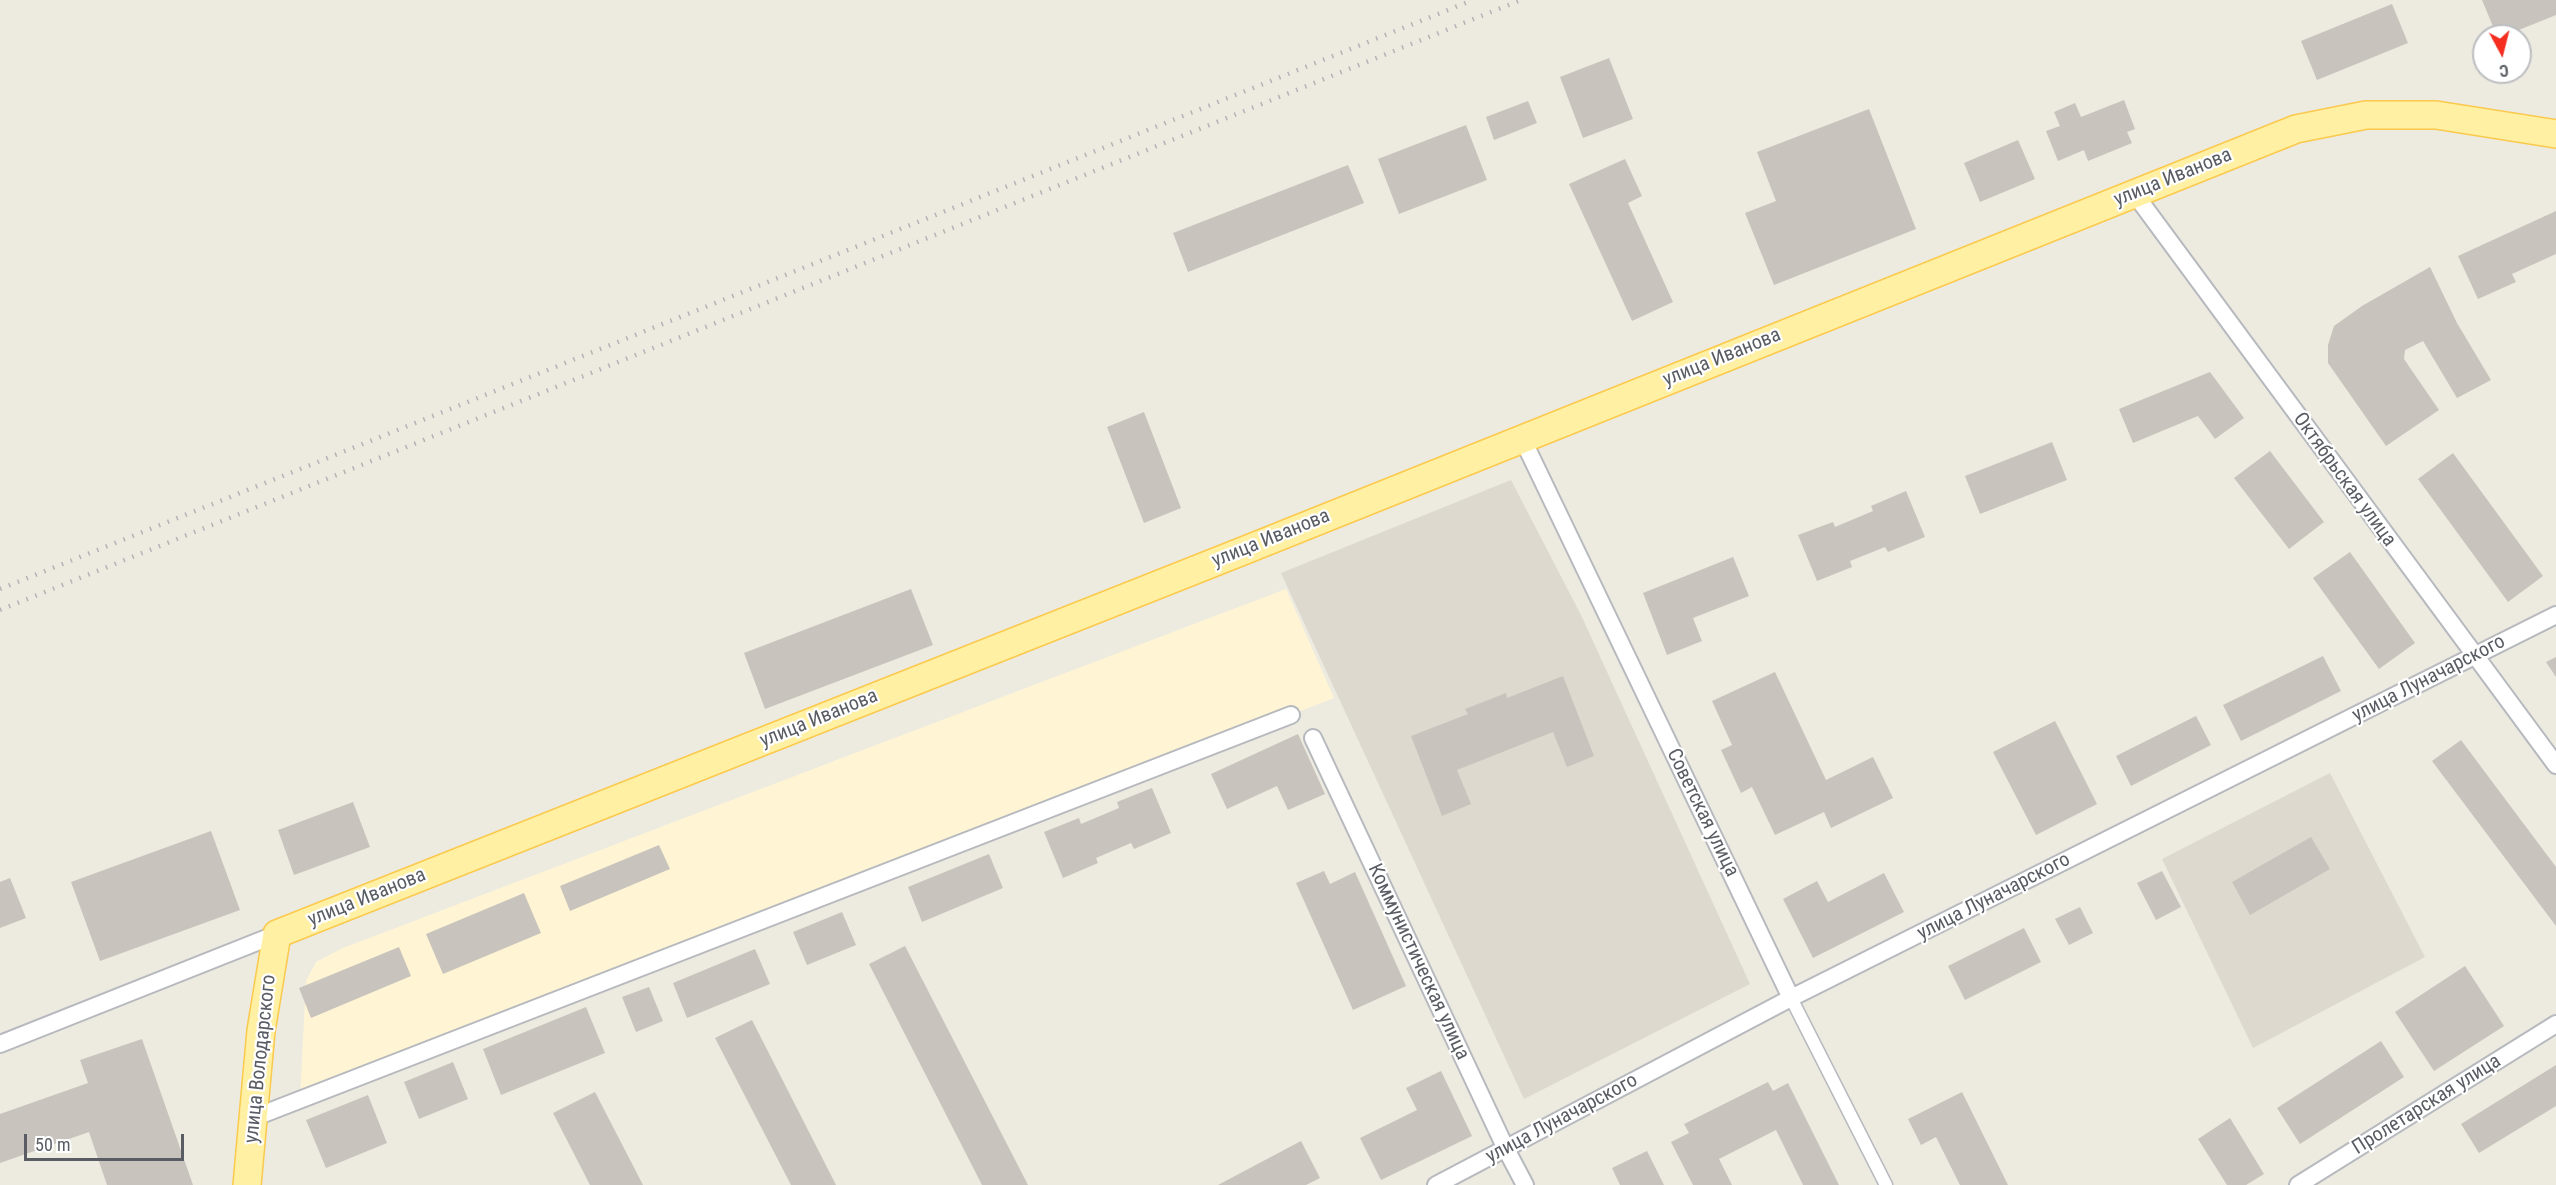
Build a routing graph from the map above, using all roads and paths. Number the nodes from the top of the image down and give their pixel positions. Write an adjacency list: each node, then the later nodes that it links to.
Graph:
1 (2556, 134): 2 (main road, улица Иванова)
2 (2134, 193): 3 (main road, улица Иванова); 5 (street, Октябрьская улица)
3 (1522, 438): 9 (main road, улица Иванова); 10 (street, Советская улица)
4 (2556, 615): 5 (street, улица Луначарского)
5 (2475, 657): 8 (street, Октябрьская улица); 10 (street, улица Луначарского)
6 (1291, 716): 13 (street)
7 (1313, 738): 14 (street, Коммунистическая улица)
8 (2556, 765)
9 (276, 934): 12 (street, улица Иванова); 13 (main road, улица Володарского)
10 (1791, 998): 14 (street, улица Луначарского); 18 (street, Советская улица)
11 (2556, 1024): 19 (street, Пролетарская улица)
12 (0, 1044)
13 (253, 1118): 15 (main road, улица Володарского)
14 (1506, 1149): 16 (street, улица Луначарского); 17 (street, Коммунистическая улица)
15 (247, 1185)
16 (1436, 1185)
17 (1525, 1185)
18 (1886, 1185)
19 (2298, 1185)

